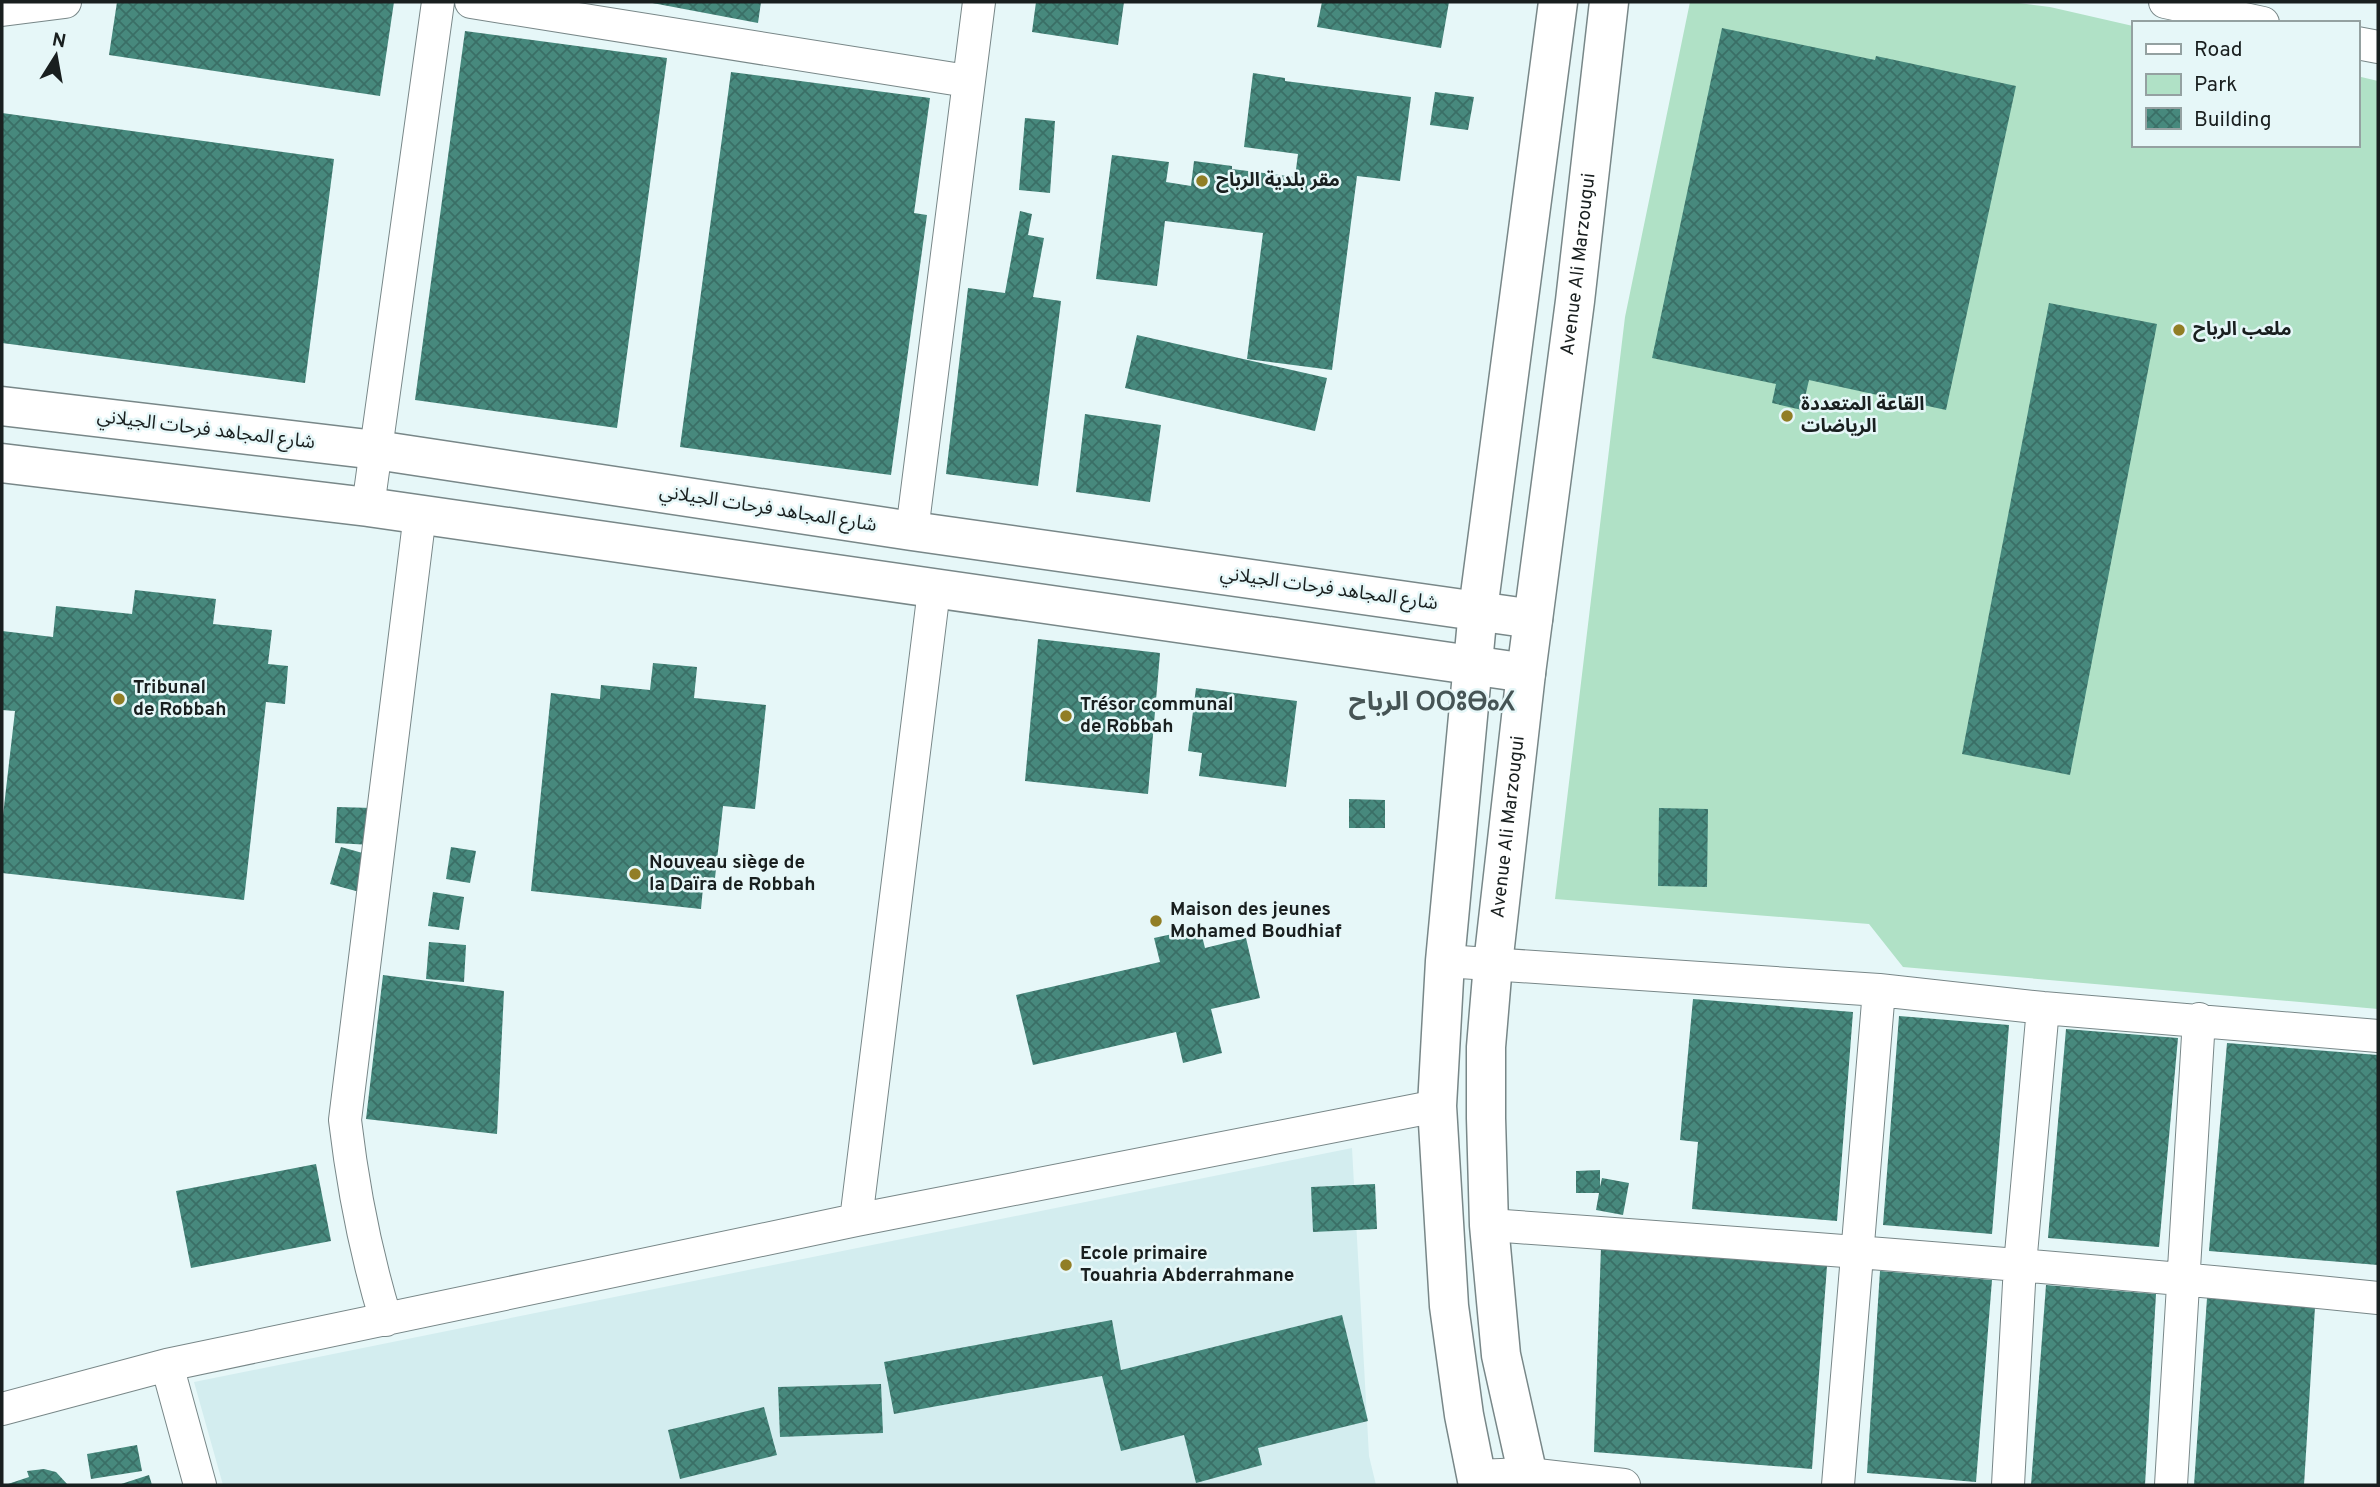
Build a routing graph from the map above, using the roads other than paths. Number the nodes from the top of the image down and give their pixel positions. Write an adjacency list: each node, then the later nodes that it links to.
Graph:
1 (65, 2): 8 (street)
2 (438, 2): 14 (street)
3 (471, 2): 12 (street)
4 (979, 2): 12 (street)
5 (1558, 2): 20 (street)
6 (1609, 2): 21 (street, Avenue Ali Marzougui)
7 (2165, 2): 9 (street)
8 (2, 10)
9 (2254, 21)
10 (2359, 43): 11 (street)
11 (2378, 47)
12 (967, 81): 18 (street)
13 (2, 406): 14 (street, شارع المجاهد فرحات الجيلاني)
14 (376, 450): 16 (street); 18 (street, شارع المجاهد فرحات الجيلاني)
15 (2, 463): 16 (street)
16 (368, 507): 17 (street)
17 (420, 514): 19 (street); 37 (street)
18 (912, 531): 20 (street, شارع المجاهد فرحات الجيلاني)
19 (934, 590): 22 (street); 31 (street)
20 (1478, 610): 21 (street, شارع المجاهد فرحات الجيلاني); 22 (street)
21 (1533, 619): 23 (street, Avenue Ali Marzougui)
22 (1472, 666): 23 (street); 24 (street)
23 (1526, 673): 25 (street, Avenue Ali Marzougui)
24 (1445, 961): 25 (street); 30 (street)
25 (1493, 964): 26 (street); 32 (street, Avenue Ali Marzougui)
26 (1880, 990): 27 (street); 33 (street)
27 (2043, 1008): 28 (street); 34 (street)
28 (2199, 1019): 29 (street); 35 (street)
29 (2378, 1036)
30 (1437, 1106): 31 (street); 41 (street)
31 (856, 1220): 37 (street)
32 (1489, 1225): 33 (street); 40 (street, Avenue Ali Marzougui)
33 (1858, 1251): 34 (street); 44 (street)
34 (2020, 1265): 35 (street); 45 (street)
35 (2183, 1278): 36 (street); 46 (street)
36 (2378, 1298)
37 (386, 1320): 38 (street)
38 (167, 1366): 39 (street); 42 (street)
39 (2, 1409)
40 (1529, 1480): 41 (street); 43 (street)
41 (1477, 1481)
42 (200, 1485)
43 (1624, 1485)
44 (1838, 1485)
45 (2008, 1485)
46 (2171, 1485)

